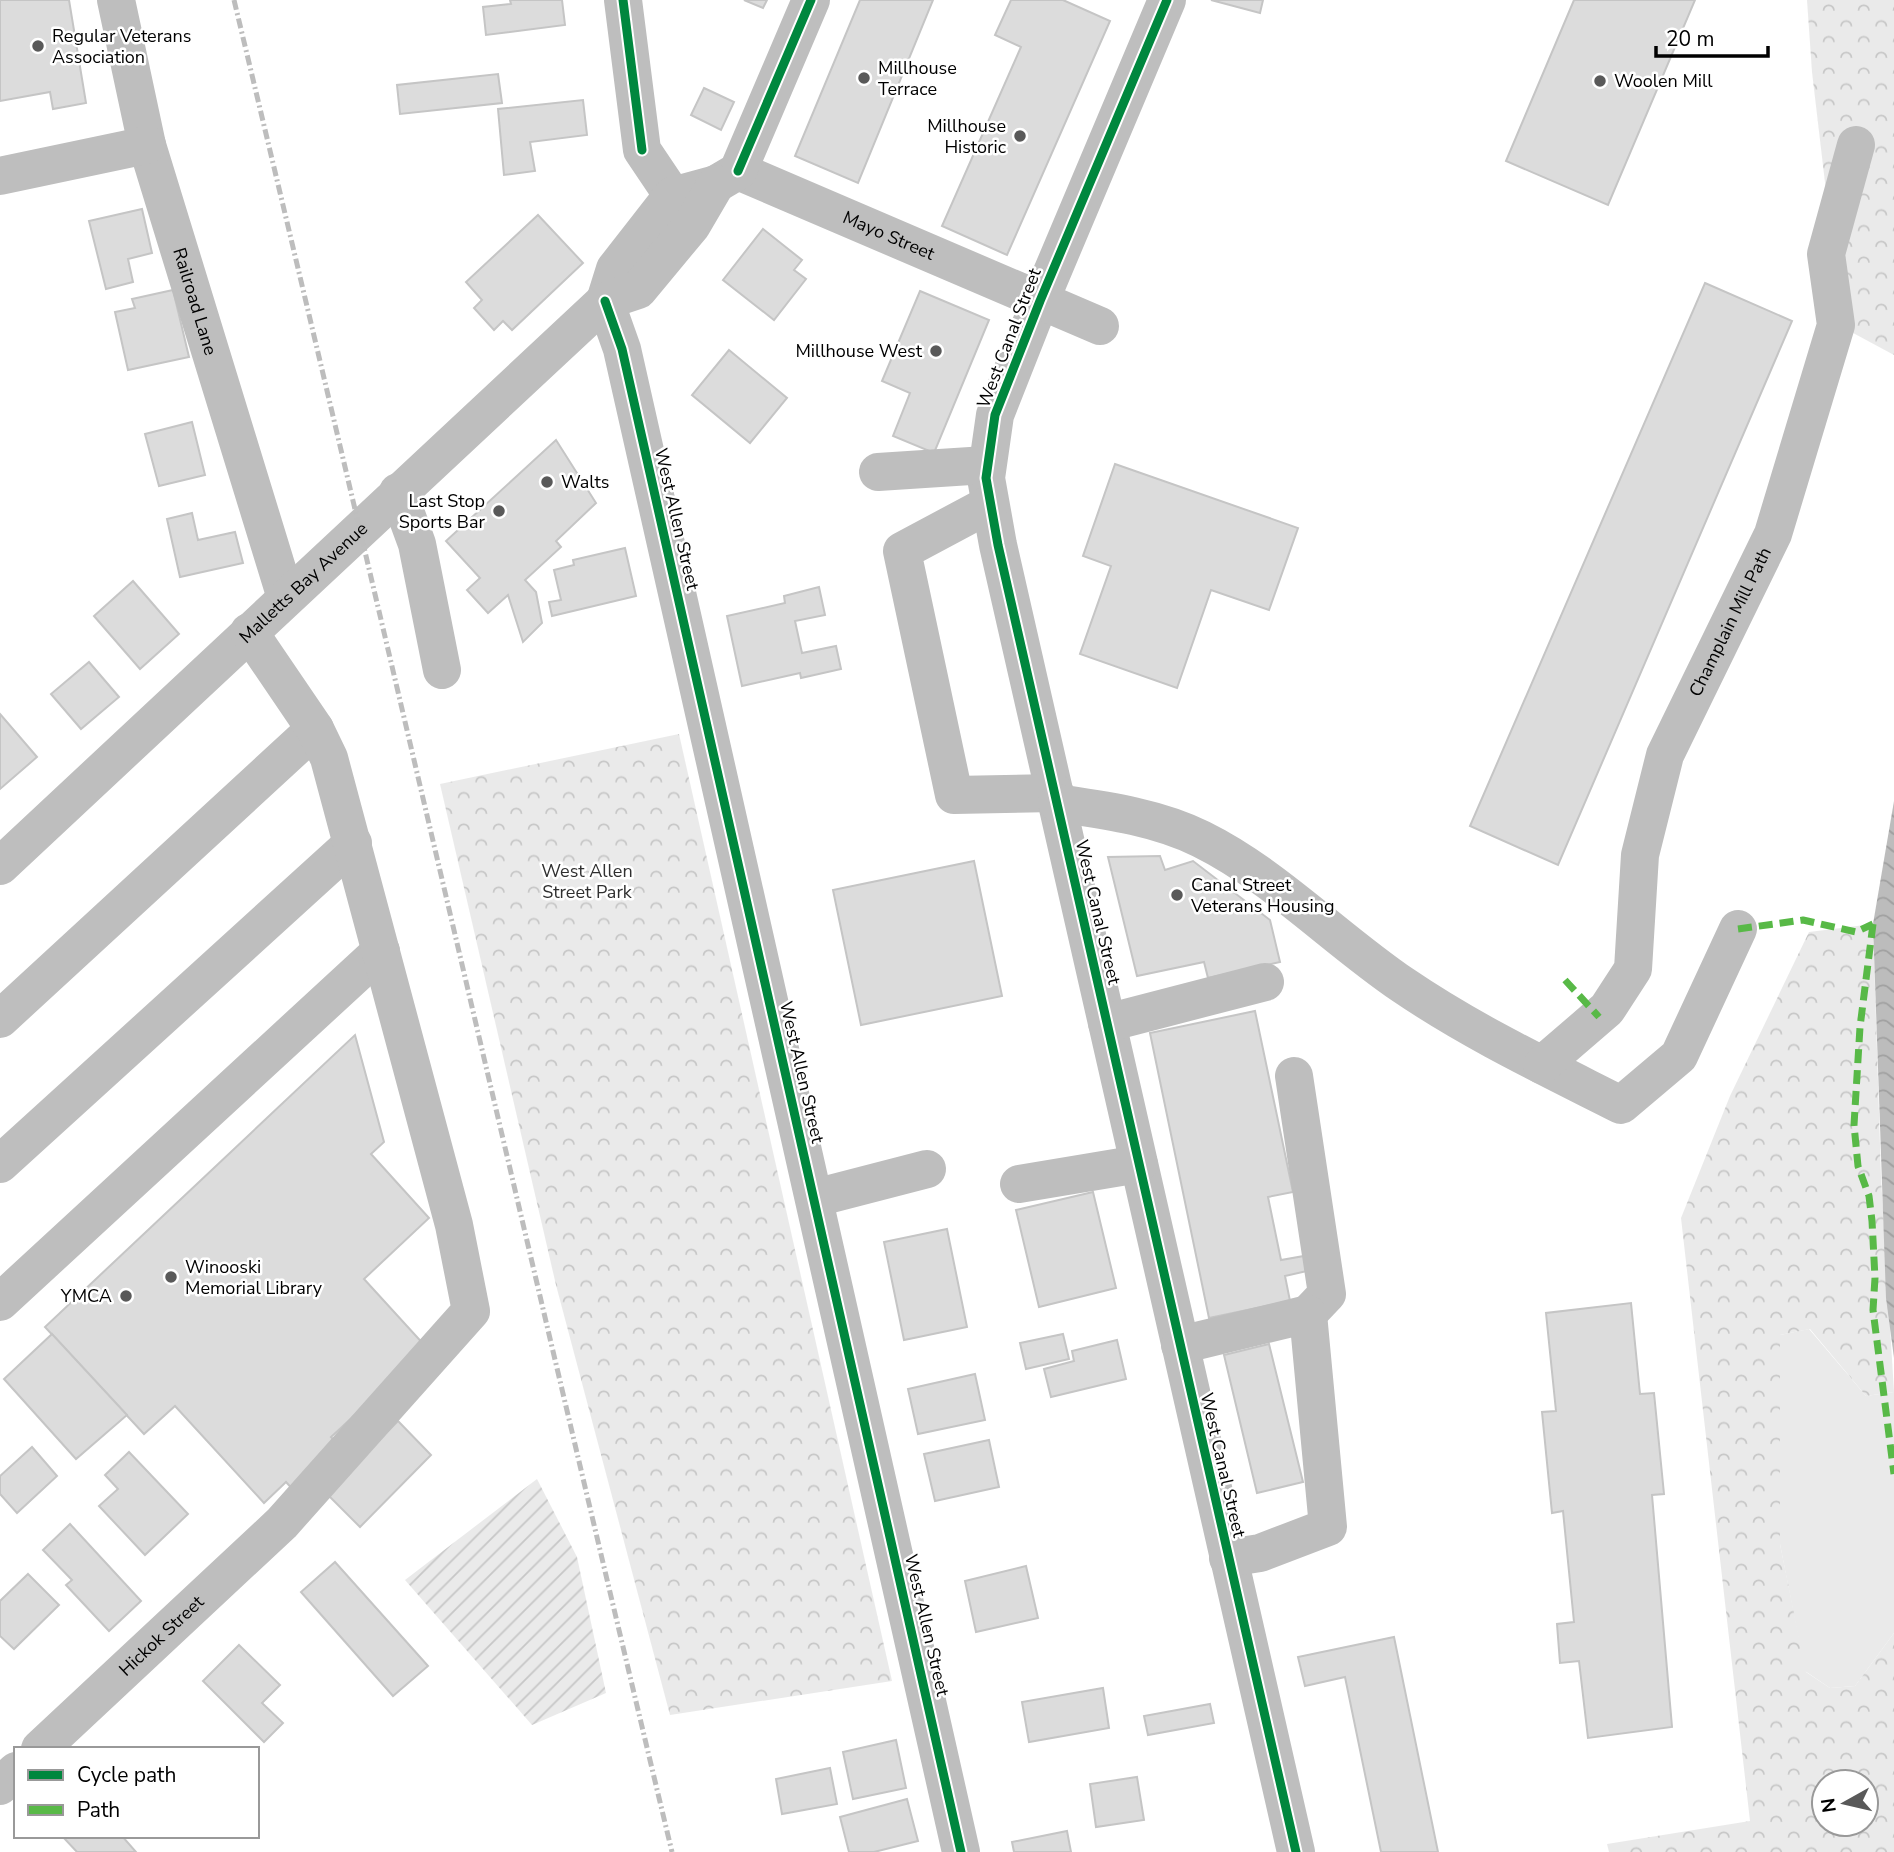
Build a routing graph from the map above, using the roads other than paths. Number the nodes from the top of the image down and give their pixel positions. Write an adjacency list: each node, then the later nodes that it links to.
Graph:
1 (116, 0): 5 (street, Railroad Lane)
2 (623, 0): 9 (street)
3 (811, 0): 8 (street, Malletts Bay Avenue)
4 (1167, 0): 11 (street, West Canal Street)
5 (147, 145): 7 (street); 17 (street, Railroad Lane)
6 (1856, 145): 29 (street, Champlain Mill Path)
7 (0, 176)
8 (727, 177): 9 (street, Malletts Bay Avenue); 11 (street, Mayo Street)
9 (682, 210): 10 (street, Malletts Bay Avenue)
10 (605, 301): 15 (street, Malletts Bay Avenue); 35 (street, West Allen Street)
11 (1040, 301): 12 (street, Mayo Street); 13 (street, West Canal Street)
12 (1100, 326)
13 (986, 465): 14 (street); 16 (street, West Canal Street)
14 (878, 471)
15 (398, 492): 17 (street, Malletts Bay Avenue); 19 (street)
16 (989, 504): 21 (street, West Canal Street); 21 (street)
17 (286, 598): 18 (street, Malletts Bay Avenue)
18 (249, 632): 20 (street); 23 (street, Malletts Bay Avenue)
19 (442, 670)
20 (315, 729): 22 (street); 27 (street)
21 (1056, 798): 28 (street, West Canal Street); 29 (street)
22 (353, 844): 25 (street); 31 (street)
23 (0, 866)
24 (1738, 929): 29 (street)
25 (381, 951): 36 (street); 40 (street, Hickok Street)
26 (1265, 982): 28 (street)
27 (0, 1019)
28 (1107, 1023): 32 (street, West Canal Street)
29 (1542, 1065)
30 (1294, 1076): 37 (street)
31 (0, 1164)
32 (1139, 1164): 34 (street); 38 (street, West Canal Street)
33 (927, 1168): 35 (street)
34 (1019, 1184)
35 (815, 1198): 43 (street, West Allen Street)
36 (0, 1302)
37 (1308, 1314): 38 (street); 39 (street)
38 (1180, 1345): 39 (street, West Canal Street)
39 (1228, 1558): 44 (street, West Canal Street)
40 (42, 1747)
41 (14, 1773): 42 (street)
42 (0, 1786)
43 (961, 1852)
44 (1296, 1852)

